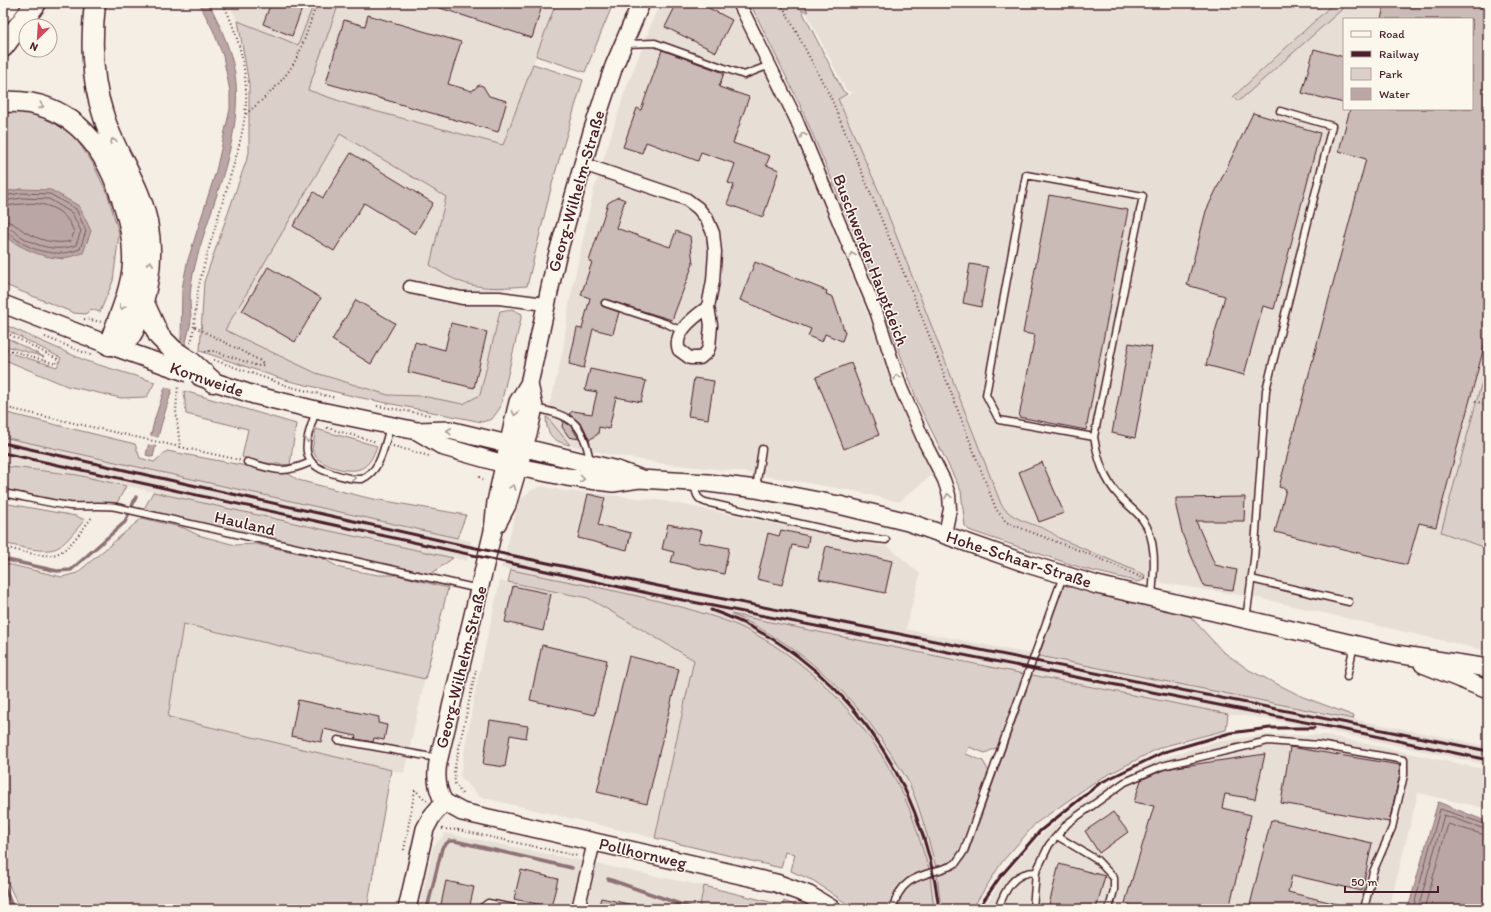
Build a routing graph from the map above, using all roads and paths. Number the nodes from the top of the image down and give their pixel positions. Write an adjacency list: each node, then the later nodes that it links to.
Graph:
1 (10, 3): 9 (highway)
2 (36, 3): 11 (highway)
3 (95, 3): 18 (highway, one-way to 3)
4 (223, 3): 15 (path)
5 (317, 3): 15 (path)
6 (641, 3): 10 (main road, Georg-Wilhelm-Straße)
7 (738, 3): 12 (street, Buschwerder Hauptdeich)
8 (781, 3): 62 (path)
9 (3, 12)
10 (623, 44): 12 (lane); 16 (main road, Georg-Wilhelm-Straße)
11 (3, 48)
12 (770, 65): 56 (street, Buschwerder Hauptdeich, one-way to 12)
13 (3, 102): 26 (highway, one-way to 26)
14 (1280, 111): 60 (lane)
15 (246, 115): 23 (path)
16 (583, 164): 21 (main road, Georg-Wilhelm-Straße); 22 (street)
17 (410, 287): 21 (street)
18 (144, 302): 26 (highway); 28 (highway)
19 (605, 303): 25 (lane)
20 (3, 304): 26 (main road, Kornweide)
21 (545, 304): 31 (main road, Georg-Wilhelm-Straße)
22 (708, 307): 25 (street); 25 (street)
23 (195, 327): 28 (path); 28 (path)
24 (3, 331): 27 (path)
25 (682, 331)
26 (108, 345): 28 (main road, Kornweide)
27 (3, 348)
28 (186, 359): 30 (highway)
29 (212, 359): 33 (path)
30 (213, 382): 39 (main road, Kornweide)
31 (529, 384): 38 (main road, Georg-Wilhelm-Straße); 44 (main road, Georg-Wilhelm-Straße, one-way to 44)
32 (176, 391): 45 (path)
33 (337, 398)
34 (1475, 401): 35 (path)
35 (1488, 405)
36 (376, 406): 40 (path)
37 (3, 407): 45 (path)
38 (534, 407): 44 (main road, Georg-Wilhelm-Straße); 49 (lane)
39 (316, 410): 41 (main road, Kornweide); 48 (lane, one-way to 48)
40 (430, 415)
41 (390, 425): 42 (main road, Kornweide); 48 (lane, one-way to 41)
42 (417, 431): 44 (main road, Kornweide, one-way to 42); 50 (main road, Kornweide)
43 (1094, 437): 43 (lane); 62 (lane)
44 (516, 446): 49 (main road, Hohe-Schaar-Straße); 50 (main road, Georg-Wilhelm-Straße)
45 (180, 447): 47 (path)
46 (762, 449): 53 (lane)
47 (246, 462): 48 (lane)
48 (311, 462)
49 (590, 464): 51 (main road, Hohe-Schaar-Straße)
50 (511, 465): 51 (main road, Hohe-Schaar-Straße, one-way to 51); 61 (main road, Georg-Wilhelm-Straße)
51 (639, 478): 52 (main road, Hohe-Schaar-Straße)
52 (694, 482): 53 (main road, Hohe-Schaar-Straße); 57 (lane)
53 (756, 489): 56 (main road, Hohe-Schaar-Straße)
54 (3, 493): 55 (lane, Hauland)
55 (101, 505): 58 (path); 61 (lane, Hauland)
56 (945, 534): 59 (main road, Hohe-Schaar-Straße)
57 (886, 540)
58 (3, 547)
59 (1063, 576): 62 (main road, Hohe-Schaar-Straße); 86 (lane)
60 (1251, 579): 63 (lane); 64 (lane)
61 (480, 590): 71 (main road, Georg-Wilhelm-Straße)
62 (1152, 590): 64 (main road, Hohe-Schaar-Straße)
63 (1349, 602)
64 (1246, 618): 65 (main road, Hohe-Schaar-Straße)
65 (1355, 644): 67 (main road, Hohe-Schaar-Straße); 68 (lane)
66 (476, 670): 73 (path)
67 (1477, 674): 69 (main road, Hohe-Schaar-Straße)
68 (1346, 677)
69 (1488, 690)
70 (338, 740): 71 (lane)
71 (438, 758): 74 (main road, Georg-Wilhelm-Straße)
72 (415, 790): 77 (path)
73 (466, 797)
74 (448, 805): 78 (main road, Pollhornweg); 81 (main road)
75 (458, 830): 79 (path)
76 (1057, 836): 80 (lane); 89 (lane); 90 (lane)
77 (406, 837)
78 (594, 842): 79 (street); 85 (main road, Pollhornweg)
79 (590, 859): 84 (street)
80 (1036, 872): 87 (lane); 88 (lane)
81 (407, 909)
82 (480, 909): 83 (lane)
83 (520, 909)
84 (578, 909)
85 (832, 909)
86 (893, 909)
87 (998, 909)
88 (1033, 909)
89 (1109, 909)
90 (1364, 909)

